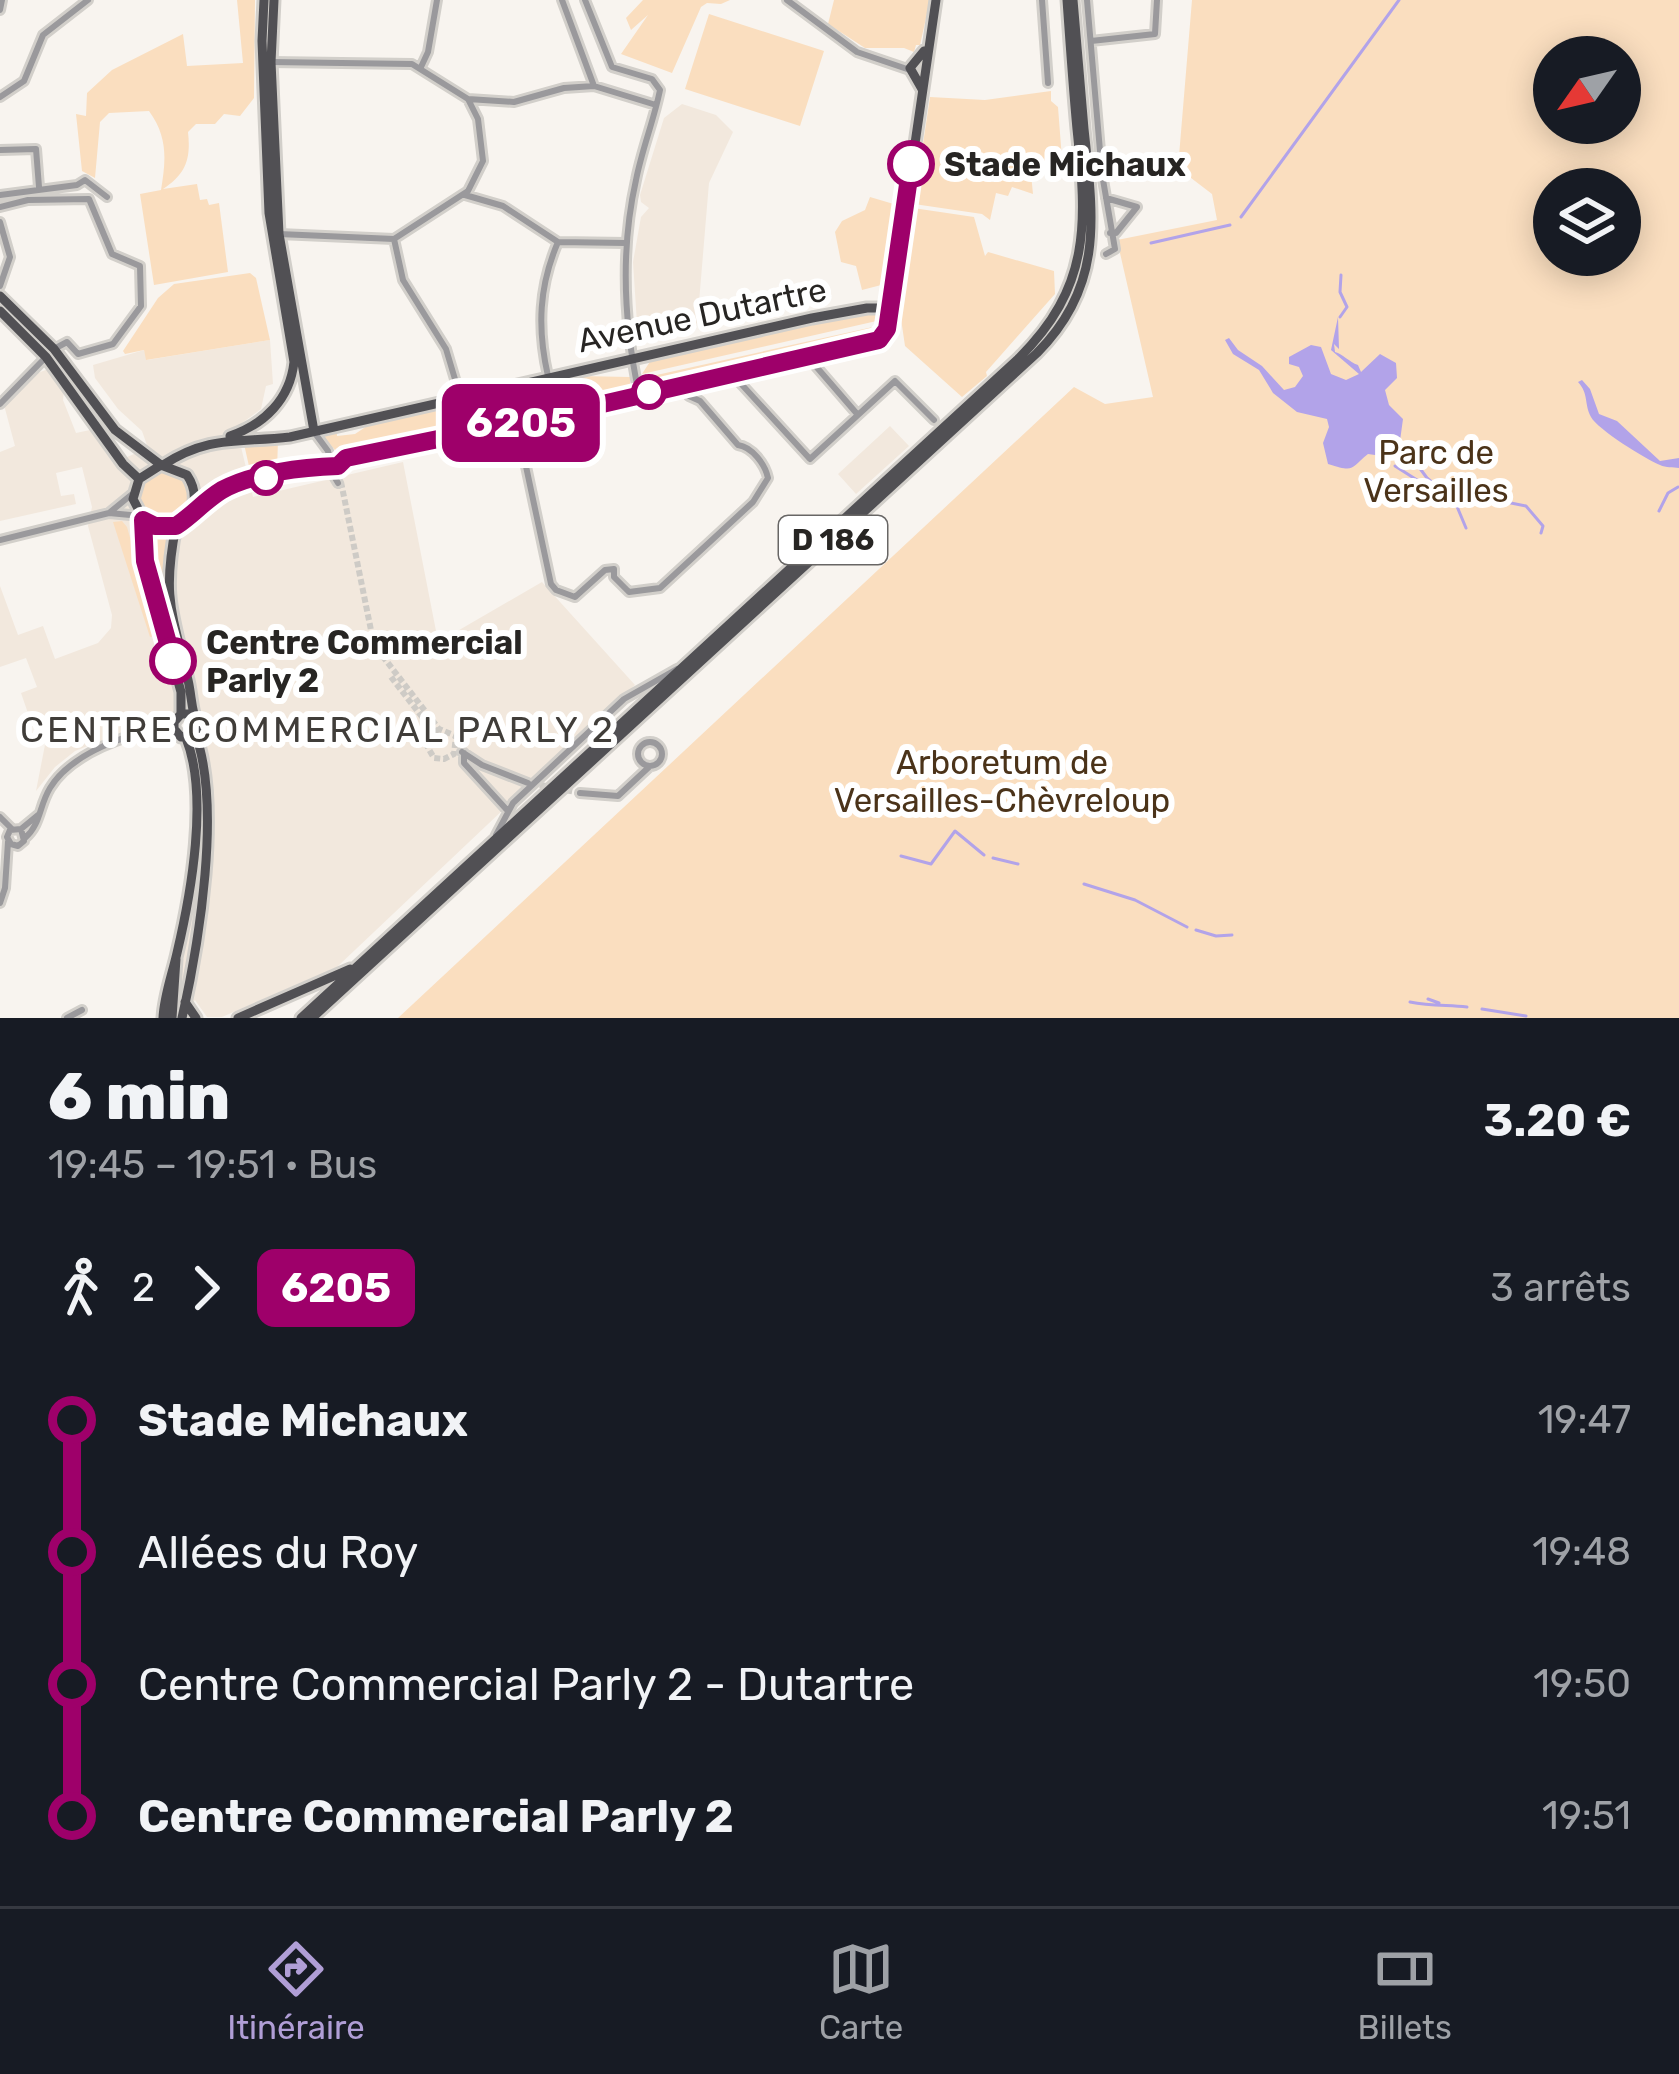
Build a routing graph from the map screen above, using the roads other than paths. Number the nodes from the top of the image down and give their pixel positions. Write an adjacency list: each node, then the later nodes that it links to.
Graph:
1 (2, 0): 14 (street)
2 (88, 0): 21 (street)
3 (264, 0): 55 (main road)
4 (274, 0): 16 (main road)
5 (437, 0): 17 (street)
6 (562, 0): 20 (street)
7 (584, 0): 23 (street)
8 (787, 0): 18 (street)
9 (936, 0): 18 (main road)
10 (1042, 0): 19 (street)
11 (1070, 0): 66 (main road, D 186); 93 (main road, D 186)
12 (1088, 0): 15 (street)
13 (1157, 0): 15 (street)
14 (0, 10)
15 (1091, 41): 29 (street)
16 (271, 62): 17 (street); 33 (main road)
17 (421, 67): 22 (street)
18 (914, 68): 40 (main road)
19 (1048, 83)
20 (595, 86): 22 (street); 23 (street)
21 (0, 97)
22 (468, 99): 27 (street)
23 (656, 105): 36 (street)
24 (0, 150): 25 (street)
25 (39, 188): 26 (street); 28 (street)
26 (0, 195)
27 (465, 195): 34 (street); 35 (street)
28 (106, 197)
29 (1106, 198): 32 (street); 32 (street)
30 (0, 206): 42 (street)
31 (0, 222): 38 (street)
32 (1110, 232): 37 (street)
33 (279, 234): 34 (street); 54 (main road)
34 (394, 239): 49 (street)
35 (558, 242): 36 (street); 46 (street)
36 (626, 243): 44 (street)
37 (1106, 254)
38 (0, 286)
39 (0, 296): 42 (main road)
40 (890, 308): 43 (main road, Avenue Dutartre); 44 (main road, Avenue Dutartre)
41 (0, 310): 42 (main road)
42 (50, 353): 50 (street); 56 (main road); 58 (main road)
43 (807, 356): 45 (main road, Avenue Dutartre); 51 (street)
44 (632, 357): 46 (main road, Avenue Dutartre); 48 (street)
45 (732, 374): 47 (main road, Avenue Dutartre); 51 (street)
46 (548, 376): 49 (main road, Avenue Dutartre)
47 (686, 385): 48 (main road, Avenue Dutartre); 53 (street)
48 (639, 394): 53 (main road, Avenue Dutartre)
49 (460, 396): 54 (main road, Avenue Dutartre)
50 (0, 404)
51 (858, 416): 52 (street)
52 (934, 420)
53 (517, 424): 57 (main road, Avenue Dutartre)
54 (314, 431): 55 (main road, Avenue Dutartre); 57 (street)
55 (215, 440): 56 (main road, Avenue Dutartre)
56 (162, 465): 58 (main road); 61 (main road)
57 (335, 466): 59 (street); 61 (main road, Avenue Dutartre)
58 (139, 478): 60 (main road)
59 (338, 481)
60 (134, 493): 62 (street); 63 (main road)
61 (194, 508): 64 (main road)
62 (109, 513): 63 (street); 65 (street)
63 (142, 518): 64 (main road); 67 (main road)
64 (176, 526): 67 (main road)
65 (0, 540)
66 (680, 669): 73 (street); 78 (main road, D 186)
67 (184, 726): 74 (street); 82 (main road); 84 (main road)
68 (640, 762): 69 (street); 69 (street); 70 (street)
69 (650, 767): 70 (street)
70 (640, 775): 72 (street)
71 (528, 783): 73 (street)
72 (580, 793)
73 (507, 810): 78 (street)
74 (40, 813): 76 (street); 77 (street)
75 (0, 819): 76 (street)
76 (12, 834): 77 (street); 79 (street); 80 (street)
77 (25, 838): 79 (street)
78 (496, 838): 83 (main road, D 186)
79 (19, 846): 80 (street)
80 (7, 872): 81 (street)
81 (0, 903)
82 (176, 959): 87 (main road); 88 (main road)
83 (355, 968): 91 (main road); 92 (main road, D 186)
84 (185, 1002): 89 (main road); 90 (main road)
85 (82, 1010): 86 (street)
86 (67, 1018)
87 (163, 1018)
88 (172, 1018)
89 (182, 1018)
90 (196, 1018)
91 (238, 1018)
92 (301, 1018)
93 (312, 1018)

